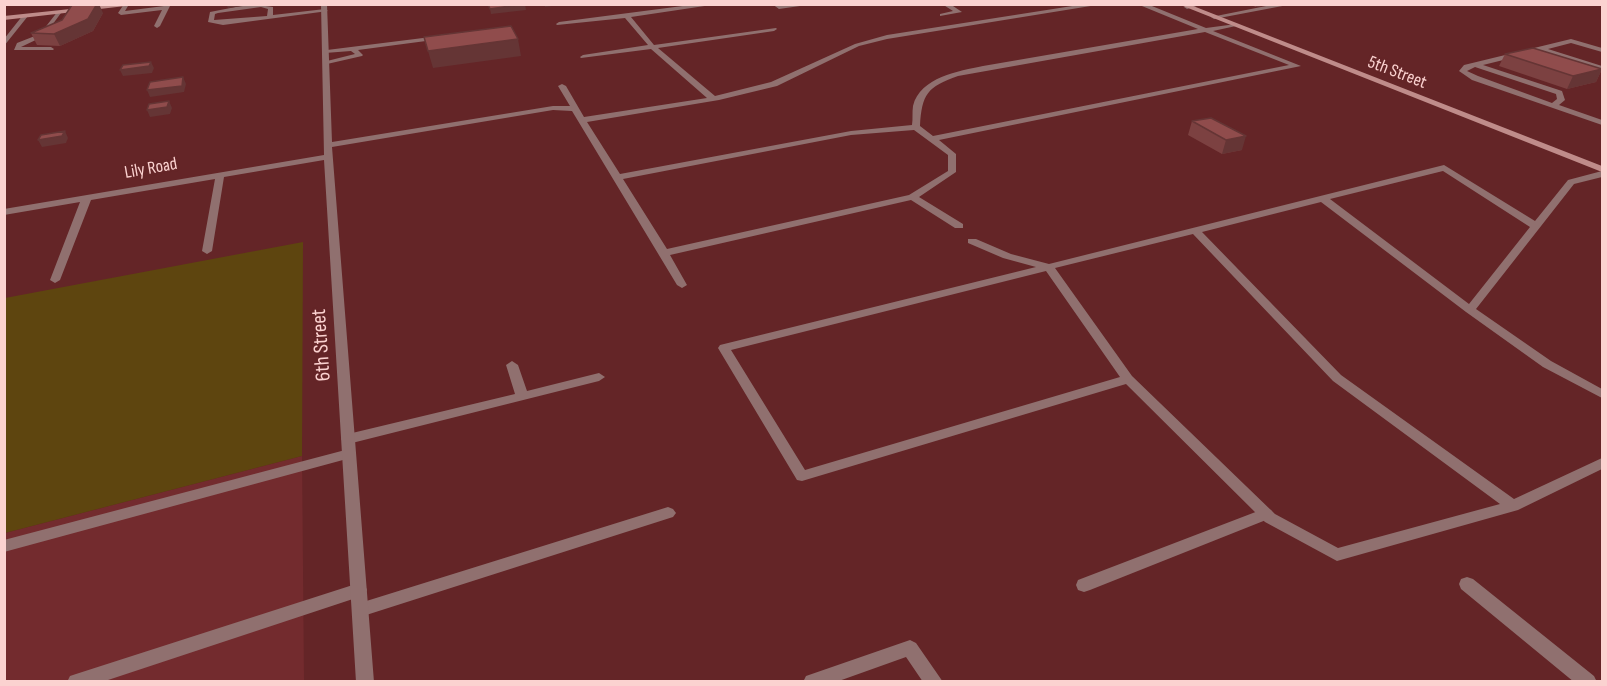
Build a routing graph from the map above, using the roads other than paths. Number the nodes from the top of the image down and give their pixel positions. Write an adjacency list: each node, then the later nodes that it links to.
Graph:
1 (62, 4): 15 (main road)
2 (140, 4): 11 (main road)
3 (715, 4): 20 (street)
4 (775, 4): 10 (street)
5 (945, 4): 18 (street)
6 (1100, 4): 41 (street)
7 (1140, 4): 29 (street)
8 (1200, 4): 13 (street)
9 (1290, 4): 22 (street)
10 (804, 5)
11 (126, 6): 12 (street); 17 (main road)
12 (167, 6): 27 (street)
13 (1184, 6): 22 (main road, 5th Street)
14 (325, 8): 21 (street); 36 (street, 6th Street)
15 (4, 10)
16 (242, 10): 24 (street)
17 (58, 13): 19 (main road); 33 (street)
18 (942, 15)
19 (25, 16): 23 (main road); 31 (street)
20 (627, 16): 25 (street); 32 (street)
21 (270, 17): 24 (street); 24 (street)
22 (1214, 17): 26 (main road, 5th Street)
23 (4, 18)
24 (239, 21)
25 (559, 24)
26 (1234, 25): 29 (street); 49 (main road, 5th Street)
27 (157, 26)
28 (774, 29): 32 (street)
29 (1205, 29): 46 (street); 47 (street)
30 (451, 37): 36 (street)
31 (6, 42)
32 (654, 47): 37 (street); 41 (street)
33 (51, 49)
34 (1541, 49): 35 (street); 38 (street); 39 (street)
35 (1602, 50)
36 (327, 57): 48 (street, 6th Street)
37 (583, 57)
38 (1475, 65): 42 (street); 42 (street)
39 (1602, 68)
40 (562, 86): 43 (street)
41 (713, 99): 44 (street)
42 (1553, 106): 45 (street)
43 (575, 109): 44 (street); 48 (street, Lily Road)
44 (582, 120): 51 (street)
45 (1602, 123)
46 (916, 127): 47 (street); 51 (street)
47 (931, 139): 53 (street)
48 (328, 151): 50 (street, Lily Road); 71 (street, 6th Street)
49 (1602, 171): 57 (street)
50 (220, 174): 52 (street, Lily Road); 60 (street)
51 (618, 177): 61 (street)
52 (87, 197): 55 (street, Lily Road); 63 (street)
53 (912, 197): 56 (street); 61 (street)
54 (1322, 198): 57 (street); 58 (street); 65 (street)
55 (4, 212)
56 (959, 226)
57 (1536, 226): 65 (street)
58 (1194, 229): 62 (street); 73 (street)
59 (972, 241): 62 (street)
60 (207, 251)
61 (664, 253): 64 (street)
62 (1043, 266): 68 (street); 68 (street)
63 (55, 279)
64 (682, 285)
65 (1470, 310): 69 (street)
66 (512, 365): 70 (street)
67 (599, 377): 70 (street)
68 (1128, 379): 75 (street)
69 (1602, 394)
70 (522, 396): 71 (street)
71 (349, 446): 76 (street); 79 (street, 6th Street)
72 (1602, 463): 73 (street)
73 (1513, 506): 75 (street)
74 (668, 513): 80 (street)
75 (1266, 514): 78 (street)
76 (4, 546)
77 (1467, 584): 85 (street)
78 (1084, 585)
79 (359, 590): 80 (street, 6th Street); 81 (street)
80 (360, 610): 82 (street, 6th Street)
81 (76, 681)
82 (365, 681)
83 (812, 681): 84 (street)
84 (934, 681)
85 (1588, 681)

